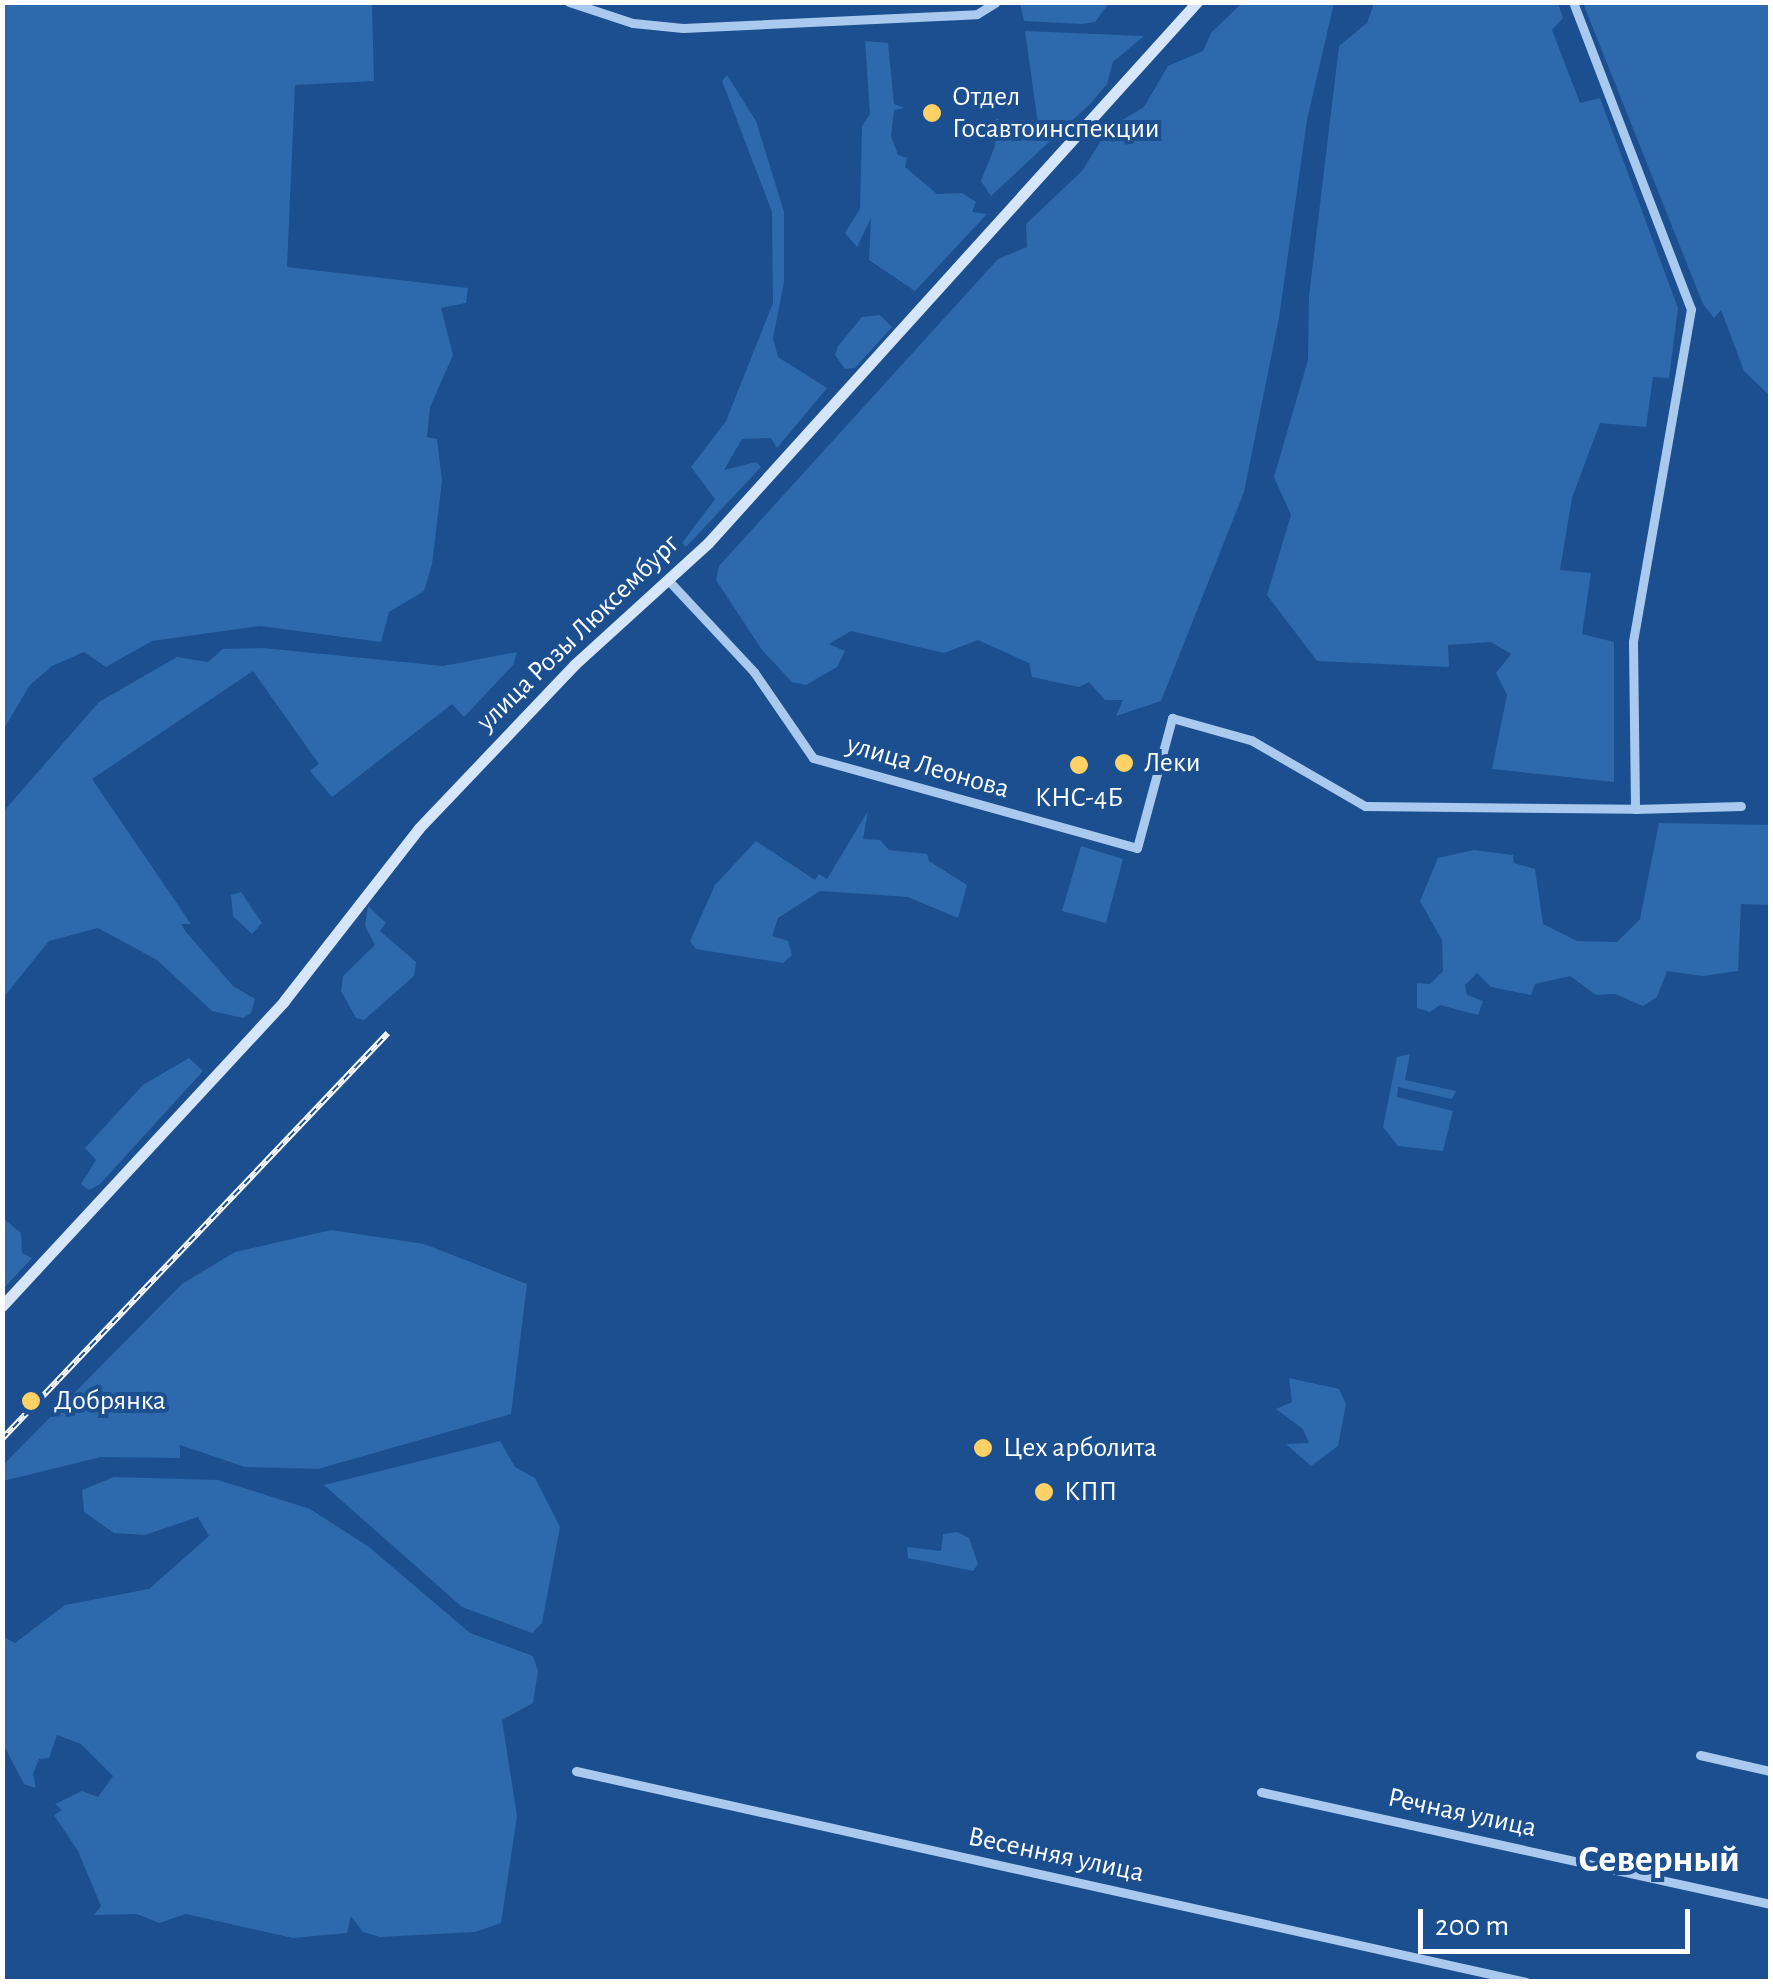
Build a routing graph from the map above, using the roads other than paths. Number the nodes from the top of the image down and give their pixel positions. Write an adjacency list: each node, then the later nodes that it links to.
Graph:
1 (568, 2): 2 (street)
2 (996, 2)
3 (1197, 2): 5 (street, улица Розы Люксембург)
4 (1573, 2): 7 (street)
5 (668, 580): 7 (street, улица Леонова); 8 (street, улица Розы Люксембург)
6 (1740, 806): 7 (street)
7 (1635, 809)
8 (2, 1306)
9 (1700, 1755): 11 (street)
10 (576, 1771): 14 (street, Весенняя улица)
11 (1770, 1771)
12 (1261, 1792): 13 (street, Речная улица)
13 (1770, 1904)
14 (1526, 1982)

